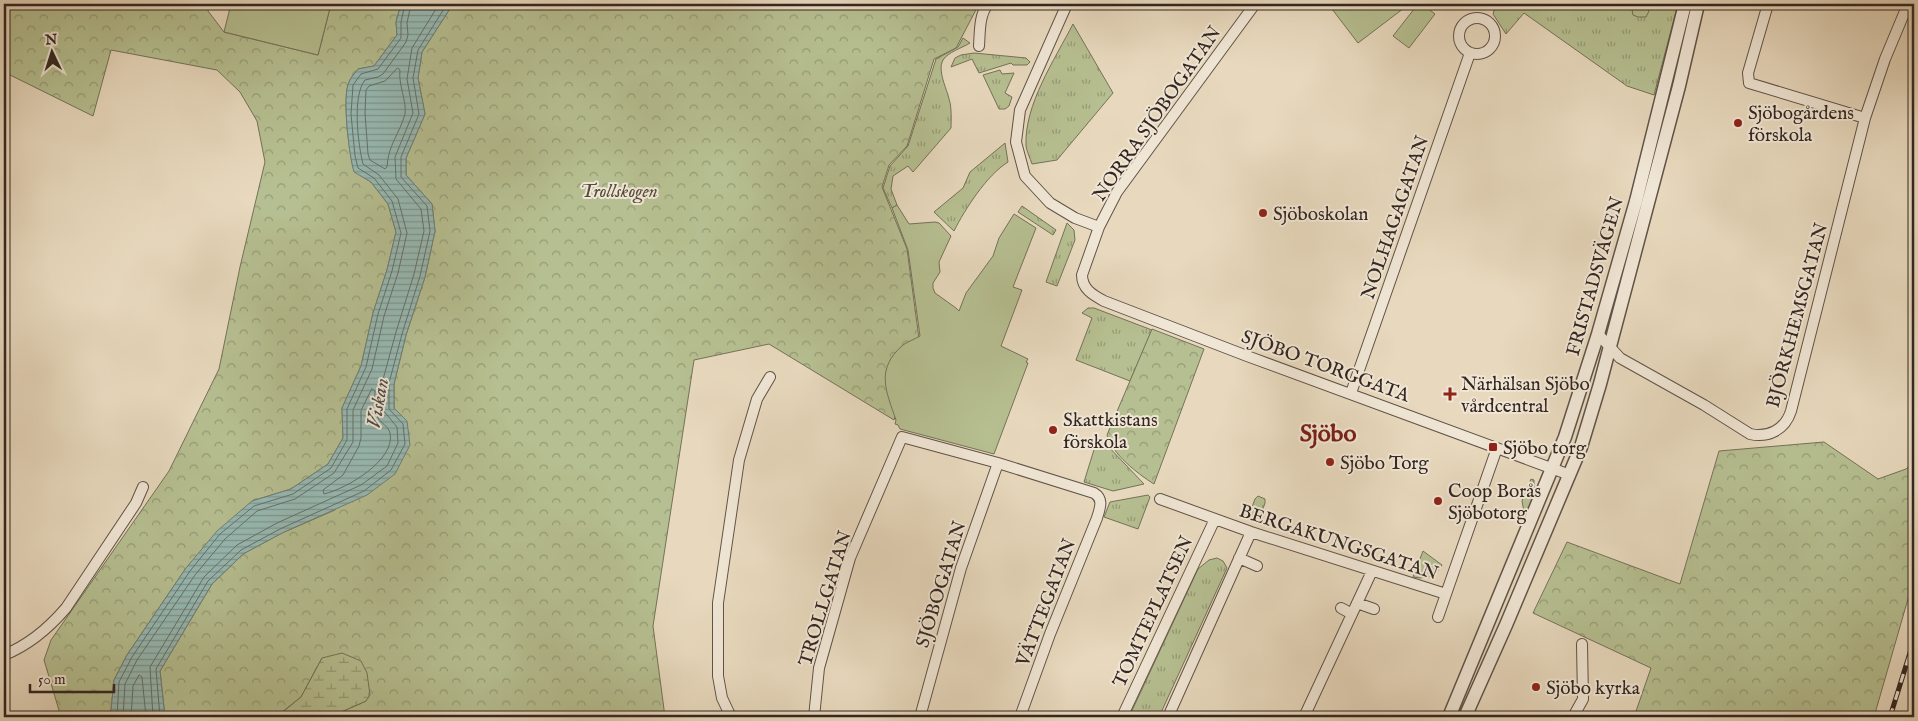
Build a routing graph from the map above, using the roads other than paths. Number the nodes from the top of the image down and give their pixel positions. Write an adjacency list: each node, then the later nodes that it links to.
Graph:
1 (988, 4): 8 (street)
2 (1067, 4): 11 (street)
3 (1256, 4): 11 (street, NORRA SJÖBOGATAN)
4 (1685, 4): 13 (street, FRISTADSVÄGEN)
5 (1698, 4): 14 (street, FRISTADSVÄGEN)
6 (1768, 4): 10 (street)
7 (1908, 4): 10 (street, BJÖRKHEMSGATAN)
8 (979, 46)
9 (1470, 53): 16 (street, NOLHAGAGATAN)
10 (1865, 118): 14 (street, BJÖRKHEMSGATAN)
11 (1100, 227): 12 (street, NORRA SJÖBOGATAN)
12 (1082, 275): 16 (street, SJÖBO TORGGATA)
13 (1598, 334): 14 (street, BJÖRKHEMSGATAN); 19 (street, FRISTADSVÄGEN)
14 (1609, 347): 20 (street, FRISTADSVÄGEN)
15 (770, 378): 36 (street)
16 (1351, 393): 17 (street, SJÖBO TORGGATA)
17 (1497, 448): 19 (street, SJÖBO TORGGATA); 28 (street, BERGAKUNGSGATAN)
18 (998, 463): 37 (street, TROLLGATAN); 38 (street, SJÖBOGATAN); 39 (street, VÄTTEGATAN)
19 (1552, 468): 20 (street, SJÖBO TORGGATA); 43 (street, FRISTADSVÄGEN)
20 (1570, 475): 44 (street, FRISTADSVÄGEN)
21 (143, 487): 35 (street)
22 (1160, 499): 23 (street, BERGAKUNGSGATAN)
23 (1215, 519): 24 (street, BERGAKUNGSGATAN); 40 (street, TOMTEPLATSEN)
24 (1251, 532): 25 (street); 27 (street, BERGAKUNGSGATAN)
25 (1239, 558): 26 (street); 41 (street)
26 (1257, 566)
27 (1372, 571): 28 (street, BERGAKUNGSGATAN); 29 (street)
28 (1446, 594): 33 (street)
29 (1358, 602): 31 (street); 32 (street)
30 (1341, 608): 32 (street)
31 (1374, 609)
32 (1352, 614): 42 (street)
33 (1438, 617)
34 (1582, 644): 45 (street)
35 (4, 655)
36 (731, 717)
37 (814, 717)
38 (920, 717)
39 (1020, 717)
40 (1122, 717)
41 (1168, 717)
42 (1304, 717)
43 (1449, 717)
44 (1465, 717)
45 (1573, 717)

